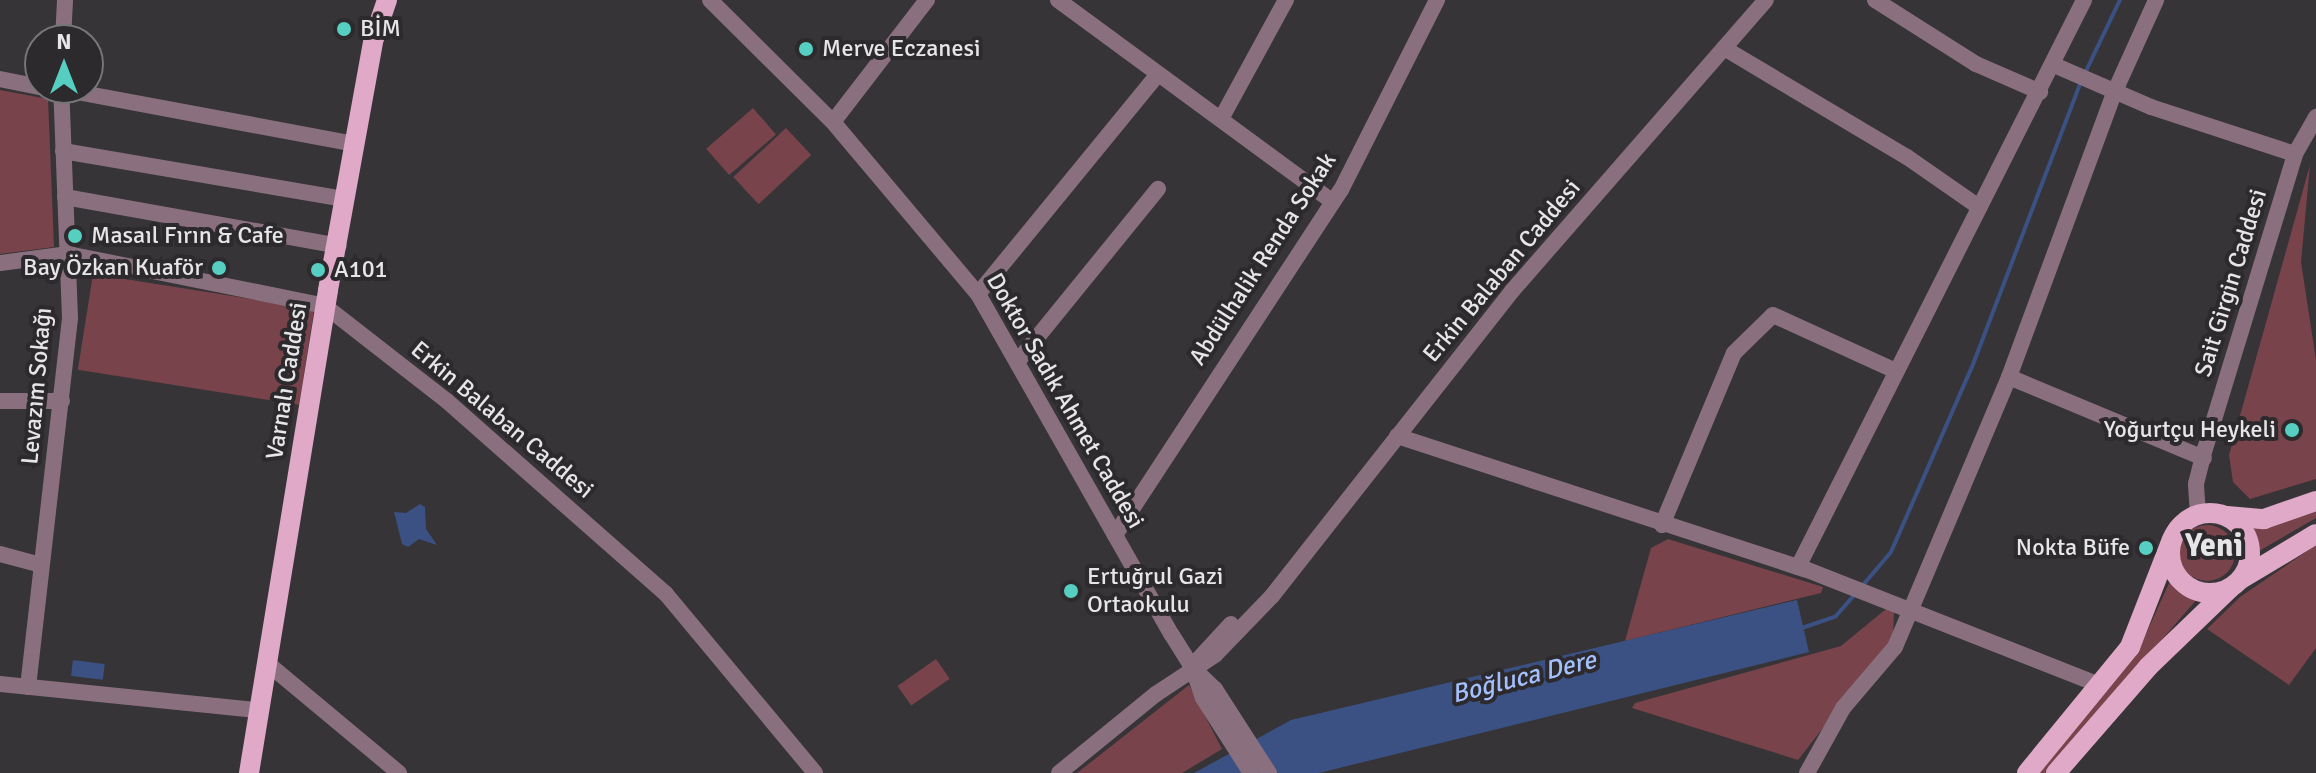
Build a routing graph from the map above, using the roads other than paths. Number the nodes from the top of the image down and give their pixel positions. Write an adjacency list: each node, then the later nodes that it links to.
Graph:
1 (65, 0): 12 (street)
2 (387, 0): 25 (main road, Varnalı Caddesi)
3 (710, 0): 24 (street, Doktor Sadık Ahmet Caddesi)
4 (927, 0): 24 (street)
5 (1286, 0): 23 (street)
6 (1437, 0): 31 (street, Abdülhalik Renda Sokak)
7 (1766, 0): 13 (street, Erkin Balaban Caddesi)
8 (1875, 0): 19 (street)
9 (2084, 0): 14 (street)
10 (2156, 0): 18 (street)
11 (1067, 3): 15 (street)
12 (64, 24)
13 (1724, 48): 32 (street); 43 (street, Erkin Balaban Caddesi)
14 (2054, 65): 18 (street); 19 (street)
15 (1158, 74): 23 (street); 36 (street)
16 (0, 79): 17 (street)
17 (24, 84)
18 (2115, 91): 26 (street); 40 (street)
19 (2040, 92): 32 (street)
20 (104, 98): 25 (street)
21 (55, 104): 27 (street, Levazım Sokağı)
22 (2316, 117): 26 (street, Sait Girgin Caddesi)
23 (1221, 119): 31 (street)
24 (833, 122): 36 (street, Doktor Sadık Ahmet Caddesi)
25 (355, 144): 30 (main road, Varnalı Caddesi)
26 (2305, 150): 44 (street, Sait Girgin Caddesi)
27 (63, 151): 29 (street, Levazım Sokağı); 30 (street)
28 (1158, 189): 38 (street)
29 (65, 197): 33 (street); 34 (street, Levazım Sokağı)
30 (345, 199): 33 (main road, Varnalı Caddesi)
31 (1333, 202): 50 (street, Abdülhalik Renda Sokak)
32 (1979, 207): 39 (street)
33 (339, 246): 37 (main road, Varnalı Caddesi)
34 (68, 254): 35 (street, Erkin Balaban Caddesi); 37 (street, Erkin Balaban Caddesi); 42 (street, Levazım Sokağı)
35 (0, 263)
36 (978, 294): 38 (street, Doktor Sadık Ahmet Caddesi)
37 (325, 306): 57 (main road, Varnalı Caddesi); 66 (street, Erkin Balaban Caddesi)
38 (1018, 361): 50 (street, Doktor Sadık Ahmet Caddesi)
39 (1896, 371): 48 (street); 54 (street)
40 (2009, 377): 44 (street); 56 (street)
41 (0, 401): 42 (street)
42 (62, 401): 53 (street, Levazım Sokağı)
43 (1397, 436): 48 (street); 58 (street, Erkin Balaban Caddesi)
44 (2204, 458): 46 (street, Sait Girgin Caddesi)
45 (2316, 501): 47 (main road)
46 (2198, 514): 47 (main road); 51 (main road)
47 (2225, 516): 55 (main road)
48 (1662, 525): 54 (street)
49 (2316, 534): 55 (main road)
50 (1115, 535): 58 (street, Doktor Sadık Ahmet Caddesi)
51 (2172, 539): 55 (main road); 60 (main road)
52 (0, 554): 53 (street)
53 (41, 565): 61 (street, Levazım Sokağı)
54 (1798, 567): 56 (street)
55 (2235, 583): 72 (main road)
56 (1911, 608): 60 (street); 70 (street)
57 (267, 663): 62 (main road, Varnalı Caddesi); 65 (street)
58 (1192, 667): 63 (street, Doktor Sadık Ahmet Caddesi); 67 (street, Erkin Balaban Caddesi)
59 (0, 684): 61 (street)
60 (2100, 685): 71 (main road)
61 (28, 687): 62 (street)
62 (257, 710): 64 (main road, Varnalı Caddesi)
63 (1232, 731): 68 (street); 69 (street)
64 (252, 771)
65 (399, 773)
66 (815, 773)
67 (1059, 773)
68 (1251, 773)
69 (1269, 773)
70 (1807, 773)
71 (2027, 773)
72 (2056, 773)

